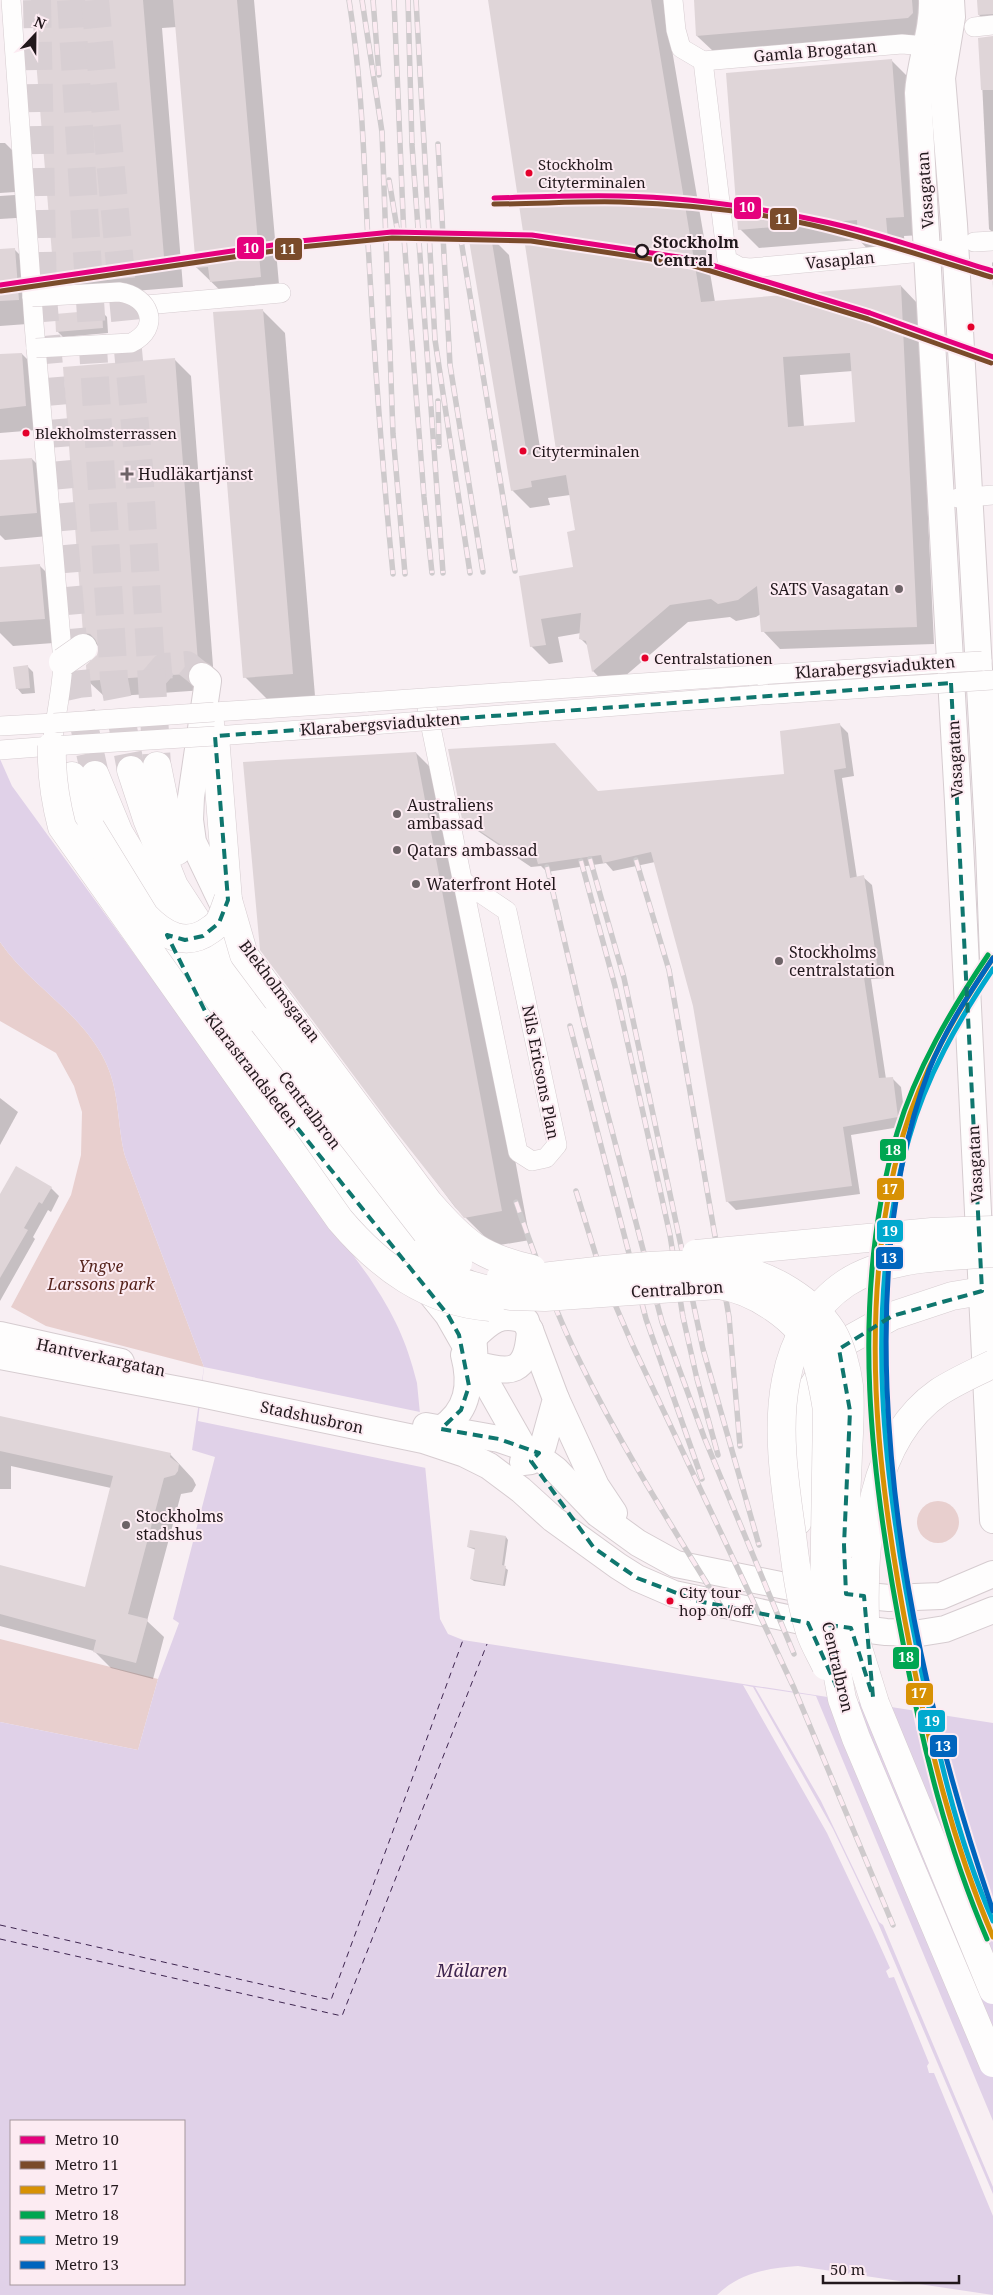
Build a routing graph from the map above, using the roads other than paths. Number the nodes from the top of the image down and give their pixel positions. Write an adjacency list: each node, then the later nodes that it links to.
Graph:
1 (11, 0): 13 (street)
2 (673, 0): 8 (street)
3 (932, 0): 7 (street, Vasagatan)
4 (951, 0): 9 (street, Vasagatan)
5 (993, 25): 6 (street)
6 (974, 27)
7 (926, 46): 8 (street, Gamla Brogatan); 9 (street); 11 (street, Vasagatan)
8 (704, 61): 11 (street, Vasaplan)
9 (942, 78): 10 (street, Vasagatan)
10 (974, 244): 11 (street, Vasaplan); 16 (street, Vasagatan)
11 (928, 252): 17 (street, Vasagatan)
12 (281, 293): 14 (street)
13 (32, 298): 14 (street, bridge); 15 (street)
14 (146, 305): 15 (street, bridge)
15 (36, 348): 29 (street)
16 (981, 496): 17 (street); 34 (street, Vasagatan)
17 (941, 500): 35 (street, Vasagatan)
18 (993, 660): 19 (street, Klarabergsviadukten, bridge)
19 (757, 675): 22 (street, Klarabergsviadukten, bridge); 23 (street)
20 (202, 676): 32 (street, Blekholmsgatan)
21 (993, 680): 23 (street, Klarabergsviadukten, bridge)
22 (569, 689): 24 (street, Klarabergsviadukten, bridge); 25 (street)
23 (760, 695): 25 (street, Klarabergsviadukten, bridge)
24 (425, 698): 26 (street, Nils Ericsons Plan); 27 (street, Klarabergsviadukten, bridge)
25 (572, 710): 26 (street, Klarabergsviadukten, bridge)
26 (428, 721): 27 (street, Klarabergsviadukten, bridge); 36 (street, Nils Ericsons Plan)
27 (215, 724): 29 (street, Klarabergsviadukten, bridge); 37 (highway)
28 (0, 726): 29 (street, Klarabergsviadukten)
29 (53, 734): 30 (street, Klarabergsviadukten); 47 (highway, bridge)
30 (0, 750)
31 (144, 768): 32 (street); 39 (highway)
32 (194, 775): 41 (street, Blekholmsgatan)
33 (118, 833): 37 (highway, Klarastrandsleden, bridge); 39 (highway, Centralbron); 50 (street, Klarastrandsleden)
34 (991, 848): 35 (street); 38 (street, Vasagatan)
35 (960, 849): 40 (street, Vasagatan)
36 (464, 882): 36 (street, Nils Ericsons Plan)
37 (228, 900): 45 (highway, bridge)
38 (993, 958)
39 (255, 1023): 45 (highway, Centralbron, bridge); 47 (highway, Centralbron, bridge)
40 (985, 1192): 46 (street, Vasagatan)
41 (451, 1213): 48 (street, Blekholmsgatan); 50 (street, Blekholmsgatan)
42 (993, 1230): 44 (highway, bridge)
43 (993, 1253): 62 (highway, bridge)
44 (662, 1265): 45 (highway, Centralbron, bridge); 65 (highway, Centralbron, bridge)
45 (560, 1276)
46 (987, 1292): 59 (street, Vasagatan); 62 (highway, bridge)
47 (600, 1293): 66 (highway, Centralbron, bridge)
48 (528, 1326): 50 (street); 52 (street); 55 (street, Blekholmsgatan)
49 (0, 1335): 54 (street, Hantverkargatan)
50 (466, 1337): 52 (street, Klarastrandsleden); 56 (street, Klarastrandsleden)
51 (0, 1356): 54 (street, Hantverkargatan)
52 (474, 1364): 58 (street, Klarastrandsleden)
53 (993, 1364): 65 (highway, bridge)
54 (201, 1387): 56 (street, Stadshusbron)
55 (556, 1399): 58 (street); 60 (street, Blekholmsgatan)
56 (428, 1431): 57 (street, Klarastrandsleden); 58 (street, Klarastrandsleden)
57 (465, 1454): 58 (street, Klarastrandsleden); 61 (street, Klarastrandsleden)
58 (530, 1454): 60 (street, Klarastrandsleden); 61 (street, Klarastrandsleden)
59 (993, 1520)
60 (638, 1543): 63 (street, Klarastrandsleden)
61 (594, 1548): 64 (street, Klarastrandsleden)
62 (796, 1565): 66 (highway, bridge)
63 (993, 1574)
64 (993, 1610)
65 (873, 1697): 67 (highway, Centralbron, bridge)
66 (842, 1699): 68 (highway, Centralbron, bridge)
67 (993, 1990)
68 (993, 2063)

